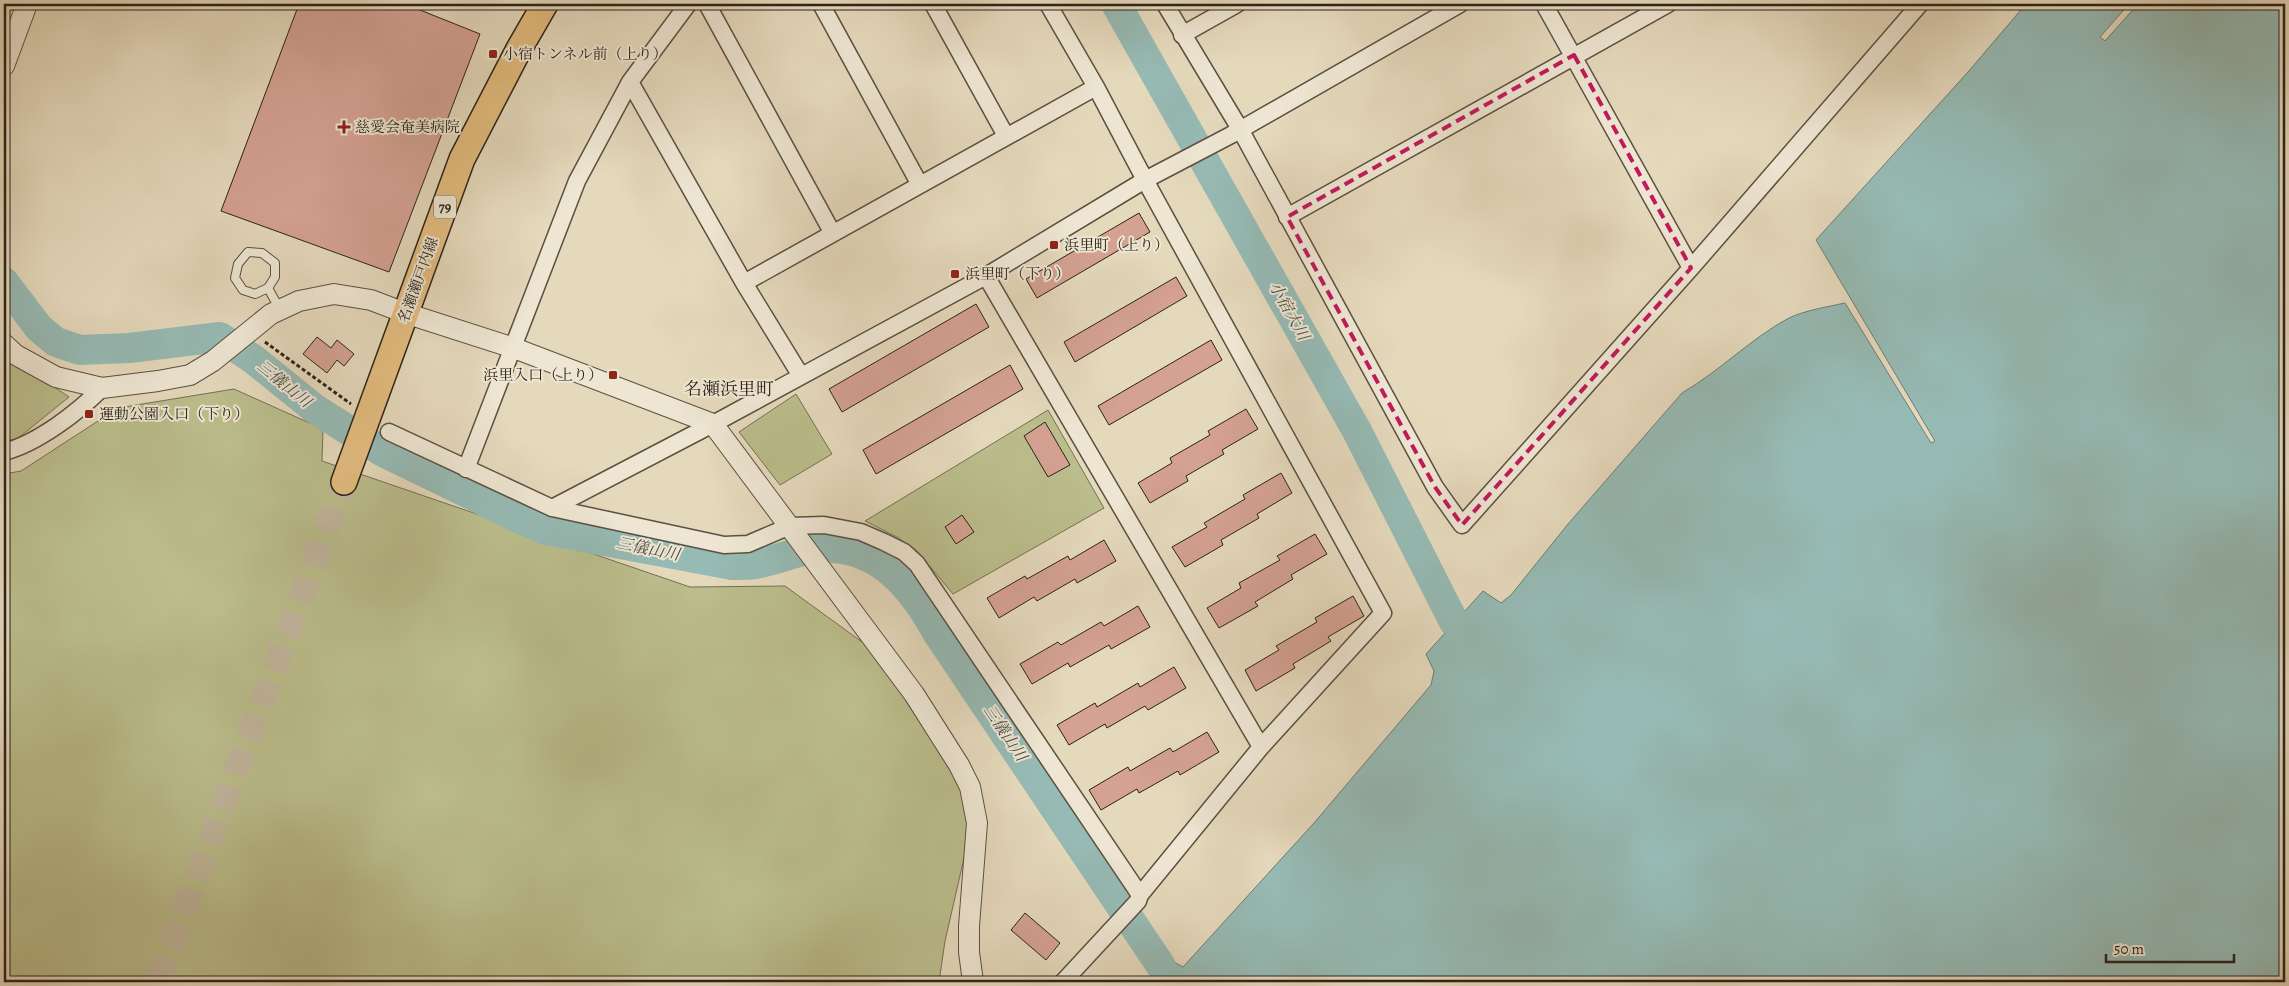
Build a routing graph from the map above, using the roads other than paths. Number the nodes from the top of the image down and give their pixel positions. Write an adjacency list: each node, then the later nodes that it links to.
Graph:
1 (27, 4): 16 (street)
2 (546, 4): 30 (main road, 名瀬瀬戸内線 / 79)
3 (688, 4): 17 (street)
4 (707, 4): 24 (street)
5 (820, 4): 22 (street)
6 (933, 4): 20 (street)
7 (1048, 4): 18 (street)
8 (1165, 4): 14 (street)
9 (1237, 4): 14 (street)
10 (1460, 4): 19 (street)
11 (1544, 4): 15 (street)
12 (1668, 4): 15 (street)
13 (1920, 4): 25 (street)
14 (1182, 35): 19 (street)
15 (1574, 55): 23 (street); 25 (street)
16 (4, 66)
17 (630, 82): 27 (street); 32 (street)
18 (1096, 87): 20 (street); 21 (street)
19 (1235, 132): 21 (street); 23 (street)
20 (1006, 136): 22 (street)
21 (1150, 178): 26 (street); 42 (street)
22 (920, 185): 24 (street)
23 (1288, 217): 25 (street)
24 (832, 232): 27 (street)
25 (1691, 268)
26 (986, 276): 33 (street); 42 (street)
27 (744, 282): 33 (street)
28 (268, 288): 28 (lane); 29 (lane)
29 (280, 310): 30 (street); 34 (street)
30 (405, 313): 32 (street); 39 (main road, 名瀬瀬戸内線 / 79)
31 (4, 344): 34 (street)
32 (514, 348): 35 (street); 38 (street)
33 (801, 376): 35 (street)
34 (102, 388): 37 (street)
35 (714, 424): 40 (street); 41 (street)
36 (389, 432): 38 (street)
37 (4, 452)
38 (466, 469): 40 (street)
39 (344, 482)
40 (552, 508): 41 (street)
41 (792, 529): 43 (street); 44 (street)
42 (1261, 747): 43 (street)
43 (1139, 898): 45 (street)
44 (973, 982)
45 (1063, 982)

